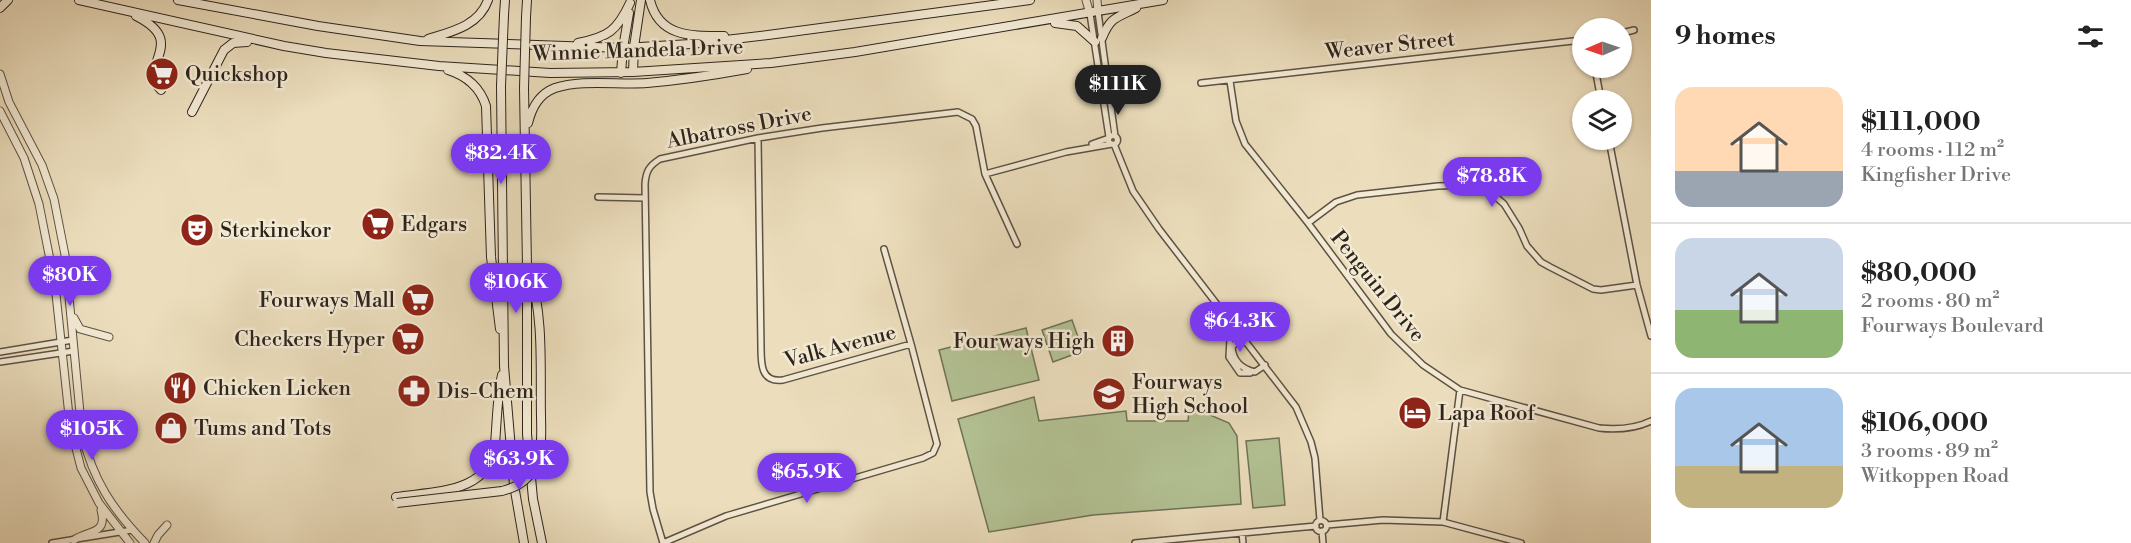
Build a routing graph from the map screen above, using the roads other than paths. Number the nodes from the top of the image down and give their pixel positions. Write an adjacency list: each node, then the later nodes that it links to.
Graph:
1 (8, 0): 15 (main road)
2 (79, 0): 16 (main road, Winnie Mandela Drive)
3 (178, 0): 21 (main road, Winnie Mandela Drive)
4 (488, 0): 21 (main road)
5 (506, 0): 60 (main road, bridge)
6 (527, 0): 44 (main road, bridge)
7 (641, 0): 25 (main road)
8 (650, 0): 19 (main road)
9 (1025, 0): 19 (main road, Winnie Mandela Drive)
10 (1086, 0): 17 (street)
11 (1097, 0): 17 (street)
12 (1163, 0): 14 (main road, Winnie Mandela Drive)
13 (630, 2): 24 (main road); 26 (main road)
14 (1145, 3): 17 (main road, Winnie Mandela Drive); 20 (main road)
15 (0, 8)
16 (124, 10): 23 (main road, Winnie Mandela Drive); 38 (main road)
17 (1094, 13): 18 (main road, Winnie Mandela Drive); 20 (street)
18 (1037, 22): 20 (main road); 29 (main road, Winnie Mandela Drive)
19 (768, 35): 25 (main road, Winnie Mandela Drive)
20 (1098, 40): 27 (street); 28 (street)
21 (420, 41): 24 (main road, Winnie Mandela Drive)
22 (1572, 41): 36 (street, Weaver Street)
23 (284, 46): 30 (main road, Winnie Mandela Drive); 40 (main road)
24 (564, 46): 26 (main road, Winnie Mandela Drive)
25 (634, 47): 26 (main road, Winnie Mandela Drive); 32 (main road)
26 (623, 48): 31 (main road)
27 (1105, 56): 28 (street); 34 (street)
28 (1097, 58): 35 (street)
29 (771, 63): 32 (main road, Winnie Mandela Drive); 44 (main road)
30 (439, 66): 31 (main road, Winnie Mandela Drive); 60 (main road)
31 (621, 72): 32 (main road, Winnie Mandela Drive)
32 (633, 72)
33 (0, 74): 53 (street)
34 (1108, 80): 35 (street); 42 (street)
35 (1101, 81): 42 (street)
36 (1230, 81): 37 (street, Weaver Street); 48 (street, Penguin Drive)
37 (1201, 83)
38 (161, 90)
39 (0, 111): 58 (street)
40 (192, 112)
41 (758, 138): 45 (street, Albatross Drive); 47 (street, Albatross Drive); 59 (street, Valk Avenue)
42 (1112, 140): 45 (street); 54 (street)
43 (1611, 150): 52 (street)
44 (525, 158): 51 (main road)
45 (986, 174): 49 (street, Albatross Drive)
46 (598, 197): 47 (street)
47 (645, 198): 87 (street, Albatross Drive)
48 (1308, 223): 52 (street); 67 (street, Penguin Drive)
49 (1017, 244)
50 (884, 249): 59 (street)
51 (527, 267): 66 (main road, bridge); 86 (main road)
52 (1637, 285): 55 (street)
53 (68, 286): 56 (street); 57 (street)
54 (1241, 334): 65 (street); 65 (street)
55 (1651, 336)
56 (109, 337)
57 (73, 340): 58 (street); 61 (street)
58 (62, 342): 62 (street); 63 (street)
59 (910, 344): 87 (street, Valk Avenue)
60 (503, 345): 66 (main road)
61 (74, 351): 63 (street); 75 (street)
62 (0, 352)
63 (63, 353): 64 (street); 69 (street)
64 (0, 362)
65 (1265, 365): 70 (street)
66 (504, 366): 85 (main road)
67 (1460, 390): 68 (street, Penguin Drive); 71 (street)
68 (1651, 422)
69 (99, 503): 78 (street); 79 (street)
70 (1320, 520): 73 (street); 74 (street)
71 (1443, 522): 73 (street); 91 (street)
72 (167, 525): 84 (street)
73 (1327, 525): 76 (street)
74 (1316, 526): 76 (street); 77 (street)
75 (132, 530): 78 (street); 83 (street)
76 (1322, 531): 90 (street)
77 (1242, 532): 80 (street); 89 (street)
78 (121, 533): 79 (street); 82 (street)
79 (74, 540): 81 (street)
80 (1190, 540): 88 (street)
81 (52, 543)
82 (130, 543)
83 (145, 543)
84 (154, 543)
85 (523, 543)
86 (542, 543)
87 (663, 543)
88 (1135, 543)
89 (1243, 543)
90 (1323, 543)
91 (1521, 543)

